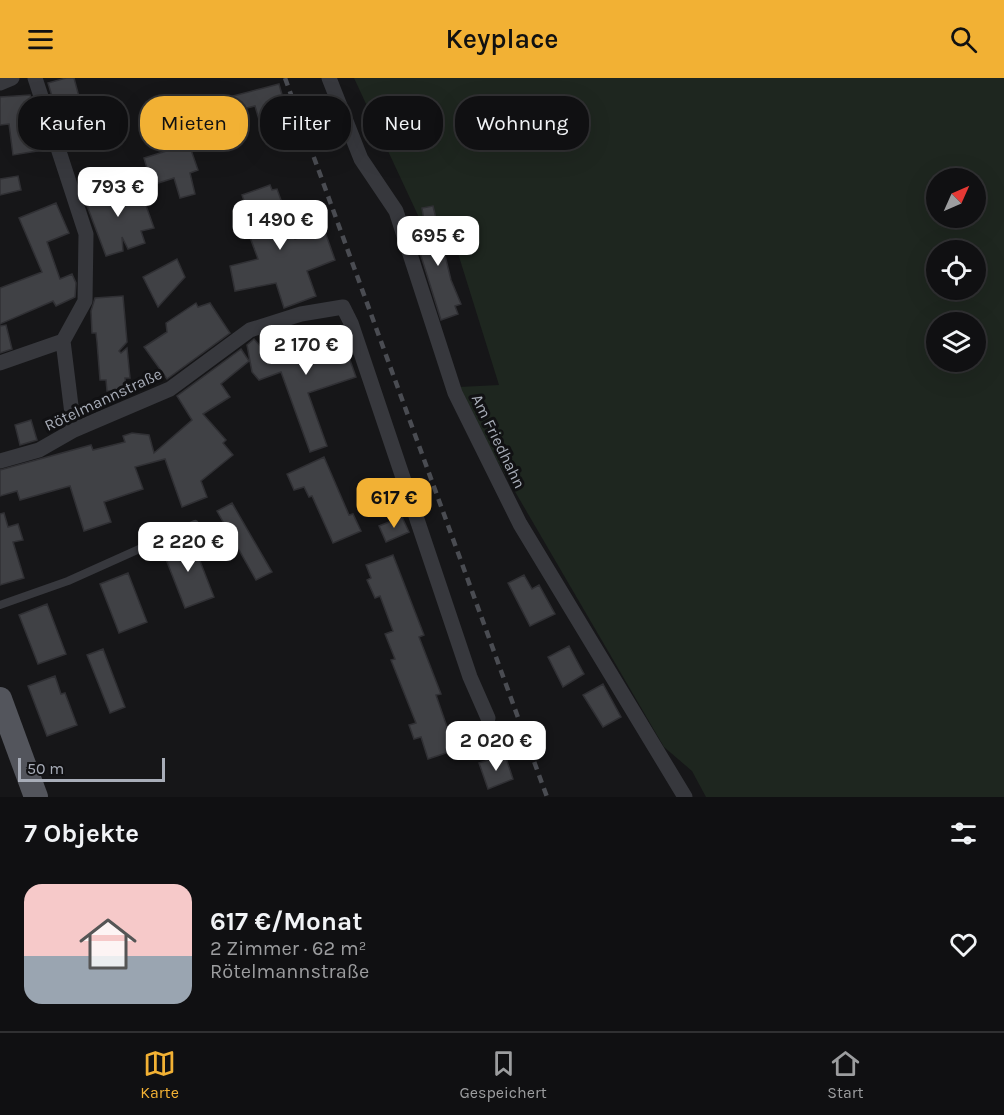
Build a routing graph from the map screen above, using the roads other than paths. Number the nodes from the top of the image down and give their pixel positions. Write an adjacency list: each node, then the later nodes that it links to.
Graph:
1 (12, 78): 4 (street)
2 (35, 78): 5 (street)
3 (329, 78): 14 (street, Am Friedhahn)
4 (0, 83)
5 (63, 341): 6 (street); 7 (street)
6 (0, 363)
7 (74, 430): 8 (street, Rötelmannstraße); 12 (street, Rötelmannstraße)
8 (0, 461)
9 (195, 524): 10 (lane)
10 (0, 605)
11 (0, 699): 13 (main road)
12 (488, 718)
13 (36, 797)
14 (685, 797)

